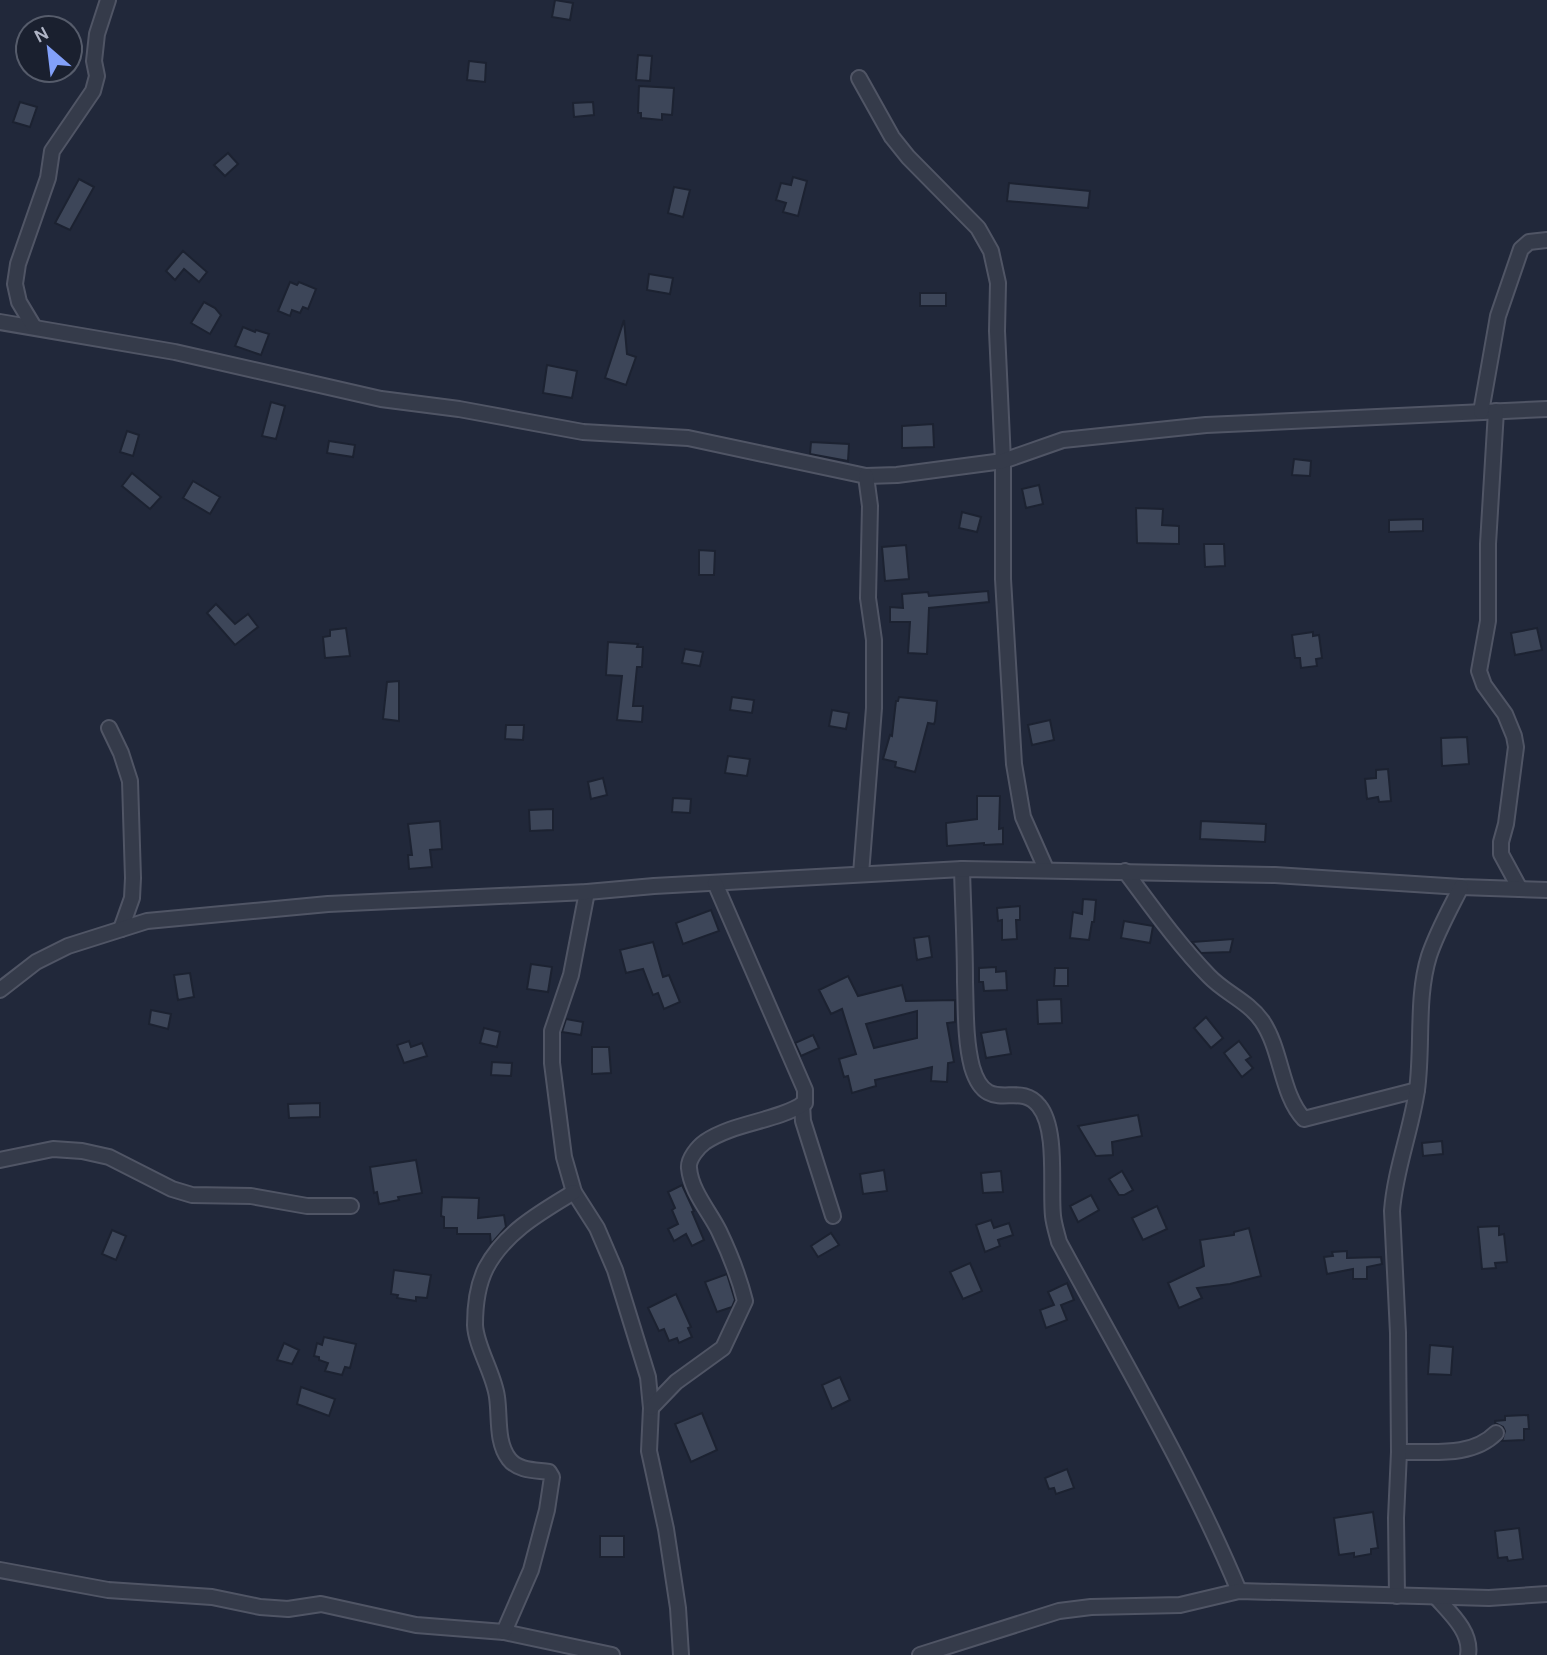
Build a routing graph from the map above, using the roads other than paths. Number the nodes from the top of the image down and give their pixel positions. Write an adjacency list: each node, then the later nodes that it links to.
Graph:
1 (108, 0): 5 (street)
2 (859, 78): 8 (street)
3 (1547, 240): 7 (street)
4 (0, 322): 5 (street)
5 (34, 327): 9 (street)
6 (1547, 409): 7 (street)
7 (1489, 411): 8 (street); 17 (street)
8 (1003, 461): 9 (street); 12 (street)
9 (866, 476): 14 (street)
10 (109, 728): 20 (street)
11 (962, 869): 12 (street); 14 (street); 32 (street)
12 (1046, 869): 13 (street)
13 (1125, 871): 16 (street); 22 (street)
14 (862, 874): 15 (street)
15 (715, 883): 19 (street); 23 (street)
16 (1461, 887): 17 (street); 22 (street)
17 (1520, 889): 18 (street)
18 (1547, 890)
19 (587, 892): 20 (street); 25 (street)
20 (121, 929): 21 (street)
21 (0, 990)
22 (1417, 1090): 30 (street)
23 (802, 1104): 27 (street); 28 (street)
24 (0, 1160): 26 (street)
25 (574, 1192): 28 (street); 36 (street)
26 (351, 1206)
27 (833, 1216)
28 (651, 1408): 38 (street)
29 (1496, 1433): 30 (street)
30 (1399, 1452): 34 (street)
31 (0, 1570): 36 (street)
32 (1239, 1591): 34 (street); 39 (street)
33 (1547, 1594): 35 (street)
34 (1397, 1596): 35 (street)
35 (1436, 1597): 40 (street)
36 (504, 1632): 37 (street)
37 (612, 1655)
38 (681, 1655)
39 (920, 1655)
40 (1468, 1655)

